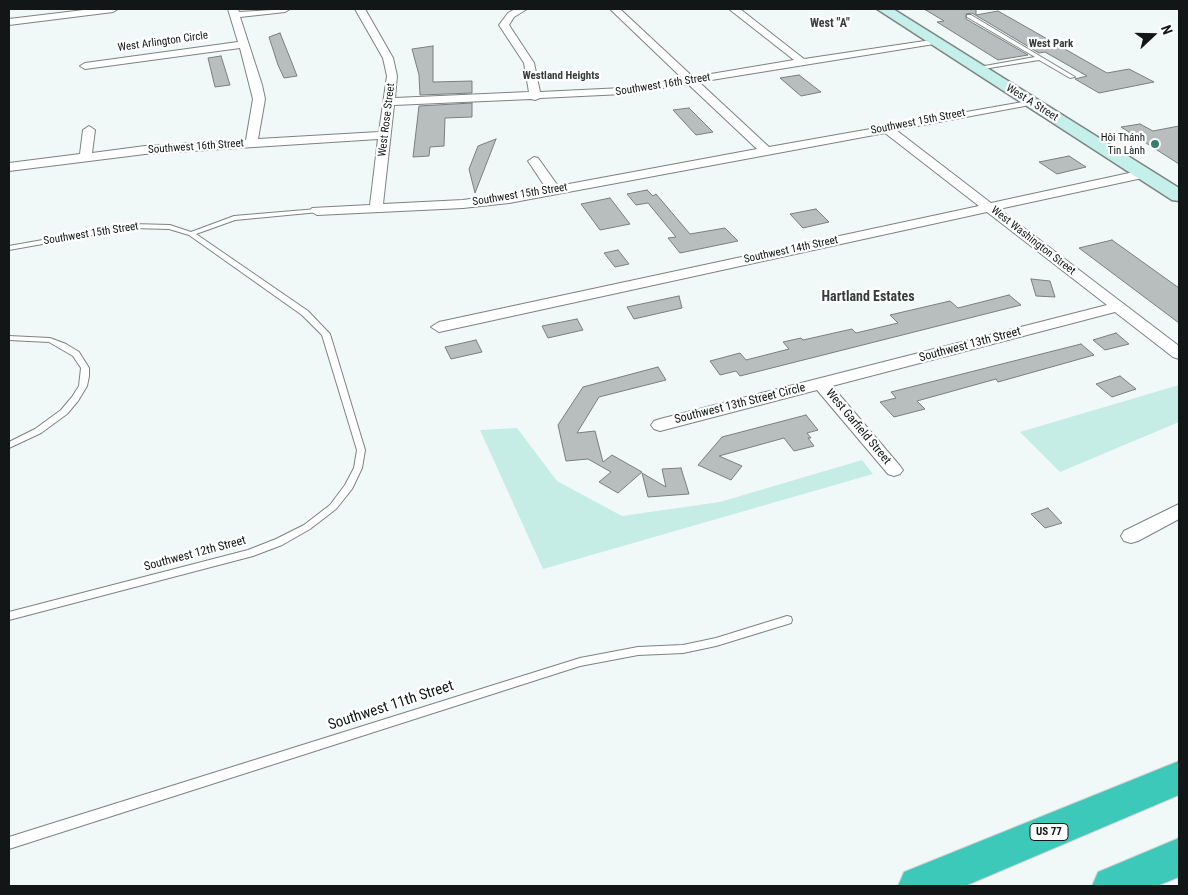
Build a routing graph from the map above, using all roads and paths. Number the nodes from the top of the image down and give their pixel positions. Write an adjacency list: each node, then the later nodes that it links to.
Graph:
1 (113, 9): 8 (street)
2 (285, 9): 9 (street)
3 (360, 9): 21 (street, West Rose Street)
4 (518, 9): 20 (street)
5 (615, 9): 19 (street)
6 (734, 9): 15 (street)
7 (884, 9): 12 (main road, West A Street)
8 (80, 11): 11 (street)
9 (234, 12): 13 (street)
10 (969, 16): 14 (lane)
11 (9, 22)
12 (934, 41): 15 (street, Southwest 16th Street); 17 (main road, West A Street)
13 (244, 44): 16 (street, West Arlington Circle); 26 (street)
14 (1041, 58): 17 (lane); 18 (lane)
15 (802, 62): 19 (street, Southwest 16th Street)
16 (85, 66)
17 (978, 69): 22 (main road, West A Street)
18 (1072, 77)
19 (691, 81): 20 (street, Southwest 16th Street); 27 (street)
20 (535, 97): 21 (street, Southwest 16th Street)
21 (389, 102): 25 (street, West Rose Street)
22 (1030, 102): 23 (street, Southwest 15th Street); 31 (main road, West A Street)
23 (886, 128): 27 (street, Southwest 15th Street); 34 (street, West Washington Street)
24 (90, 130): 28 (street)
25 (385, 135): 26 (street, Southwest 16th Street); 35 (street, West Rose Street)
26 (251, 143): 28 (street, Southwest 16th Street)
27 (766, 151): 32 (street, Southwest 15th Street)
28 (86, 156): 30 (street, Southwest 16th Street)
29 (534, 161): 32 (street)
30 (9, 167)
31 (1143, 174): 33 (main road, West A Street); 34 (street, Southwest 14th Street)
32 (554, 190): 35 (street, Southwest 15th Street)
33 (1179, 196)
34 (989, 207): 39 (street, West Washington Street); 40 (street, Southwest 14th Street)
35 (376, 208): 36 (street, Southwest 15th Street)
36 (317, 211): 37 (lane, Southwest 15th Street)
37 (191, 234): 38 (lane, Southwest 15th Street); 49 (lane, Southwest 12th Street)
38 (9, 248)
39 (1118, 307): 42 (street, West Washington Street); 43 (street, Southwest 13th Street)
40 (439, 327)
41 (9, 338): 45 (lane)
42 (1179, 354)
43 (821, 384): 44 (street, Southwest 13th Street Circle); 46 (street, West Garfield Street)
44 (660, 425)
45 (9, 445)
46 (894, 470)
47 (1179, 511): 48 (street)
48 (1131, 536)
49 (9, 616)
50 (787, 620): 52 (lane, Southwest 11th Street)
51 (1179, 778): 54 (highway, US 77)
52 (9, 843)
53 (1179, 857): 55 (highway)
54 (918, 886)
55 (1112, 886)

